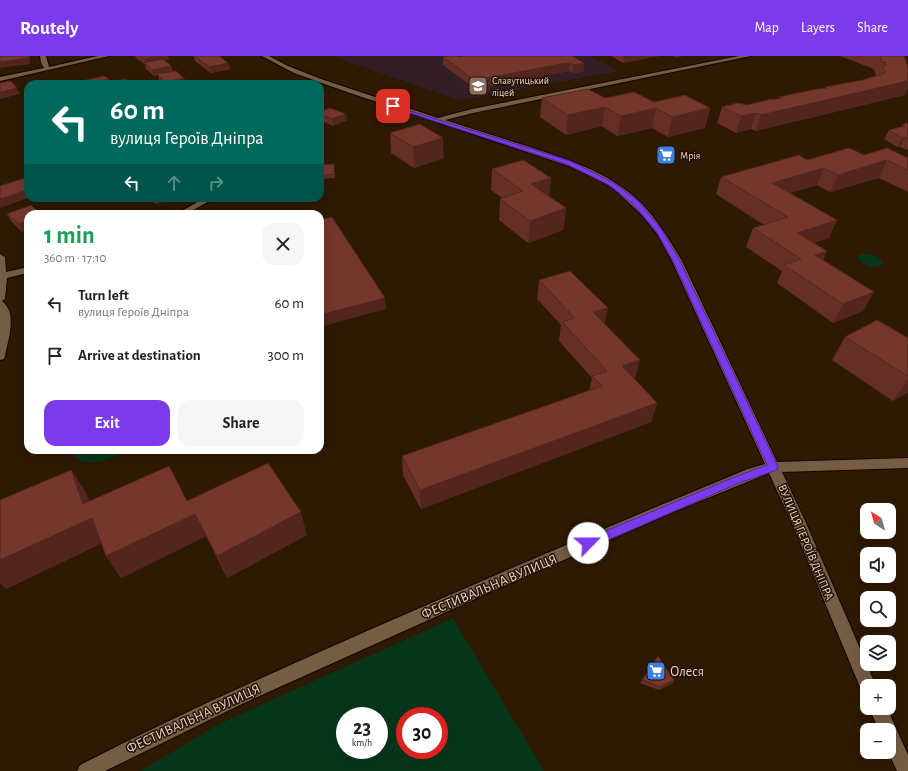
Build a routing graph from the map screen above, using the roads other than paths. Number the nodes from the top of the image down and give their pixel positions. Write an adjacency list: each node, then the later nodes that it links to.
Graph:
1 (43, 56): 5 (street)
2 (106, 56): 5 (street)
3 (265, 56): 7 (street, ВУЛИЦЯ ГЕРОЇВ ДНІПРА)
4 (748, 56): 9 (street)
5 (48, 69): 6 (street)
6 (0, 79)
7 (320, 80)
8 (324, 81): 9 (street, ВУЛИЦЯ ГЕРОЇВ ДНІПРА)
9 (438, 120): 19 (street, ВУЛИЦЯ ГЕРОЇВ ДНІПРА)
10 (203, 202): 11 (street)
11 (188, 210)
12 (0, 257): 14 (street)
13 (24, 271): 14 (street)
14 (2, 276): 15 (street)
15 (0, 299)
16 (0, 304): 17 (street)
17 (0, 356)
18 (908, 463): 19 (street, ФЕСТИВАЛЬНА ВУЛИЦЯ)
19 (773, 467): 20 (street, ВУЛИЦЯ ГЕРОЇВ ДНІПРА); 22 (street, ФЕСТИВАЛЬНА ВУЛИЦЯ)
20 (865, 679)
21 (896, 749): 23 (street)
22 (86, 771)
23 (906, 771)

